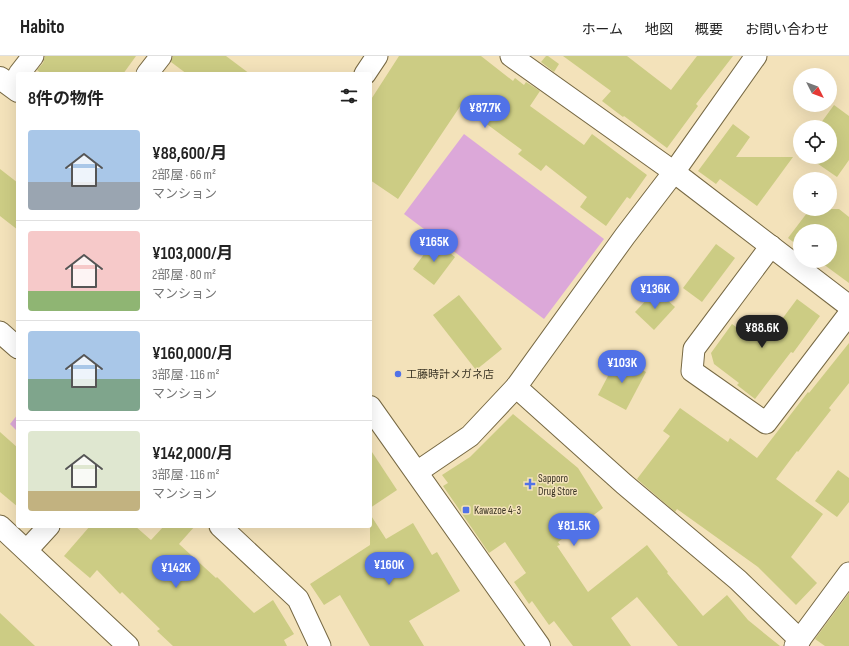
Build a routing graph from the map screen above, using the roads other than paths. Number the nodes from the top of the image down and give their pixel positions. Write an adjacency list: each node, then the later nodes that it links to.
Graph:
1 (33, 56): 6 (street)
2 (161, 56): 7 (street)
3 (377, 56): 8 (street)
4 (511, 56): 9 (street)
5 (756, 56): 9 (street)
6 (20, 72)
7 (149, 72)
8 (366, 72)
9 (674, 172): 10 (street); 15 (street)
10 (771, 246): 11 (street); 12 (street)
11 (849, 306)
12 (849, 314)
13 (0, 332): 14 (street)
14 (16, 346)
15 (516, 387): 17 (street); 23 (street)
16 (372, 410): 17 (street)
17 (417, 472): 26 (street)
18 (0, 526): 21 (street)
19 (46, 528): 21 (street)
20 (222, 528): 25 (street)
21 (27, 550): 24 (street)
22 (849, 573): 23 (street)
23 (798, 643)
24 (128, 646)
25 (320, 646)
26 (539, 646)

